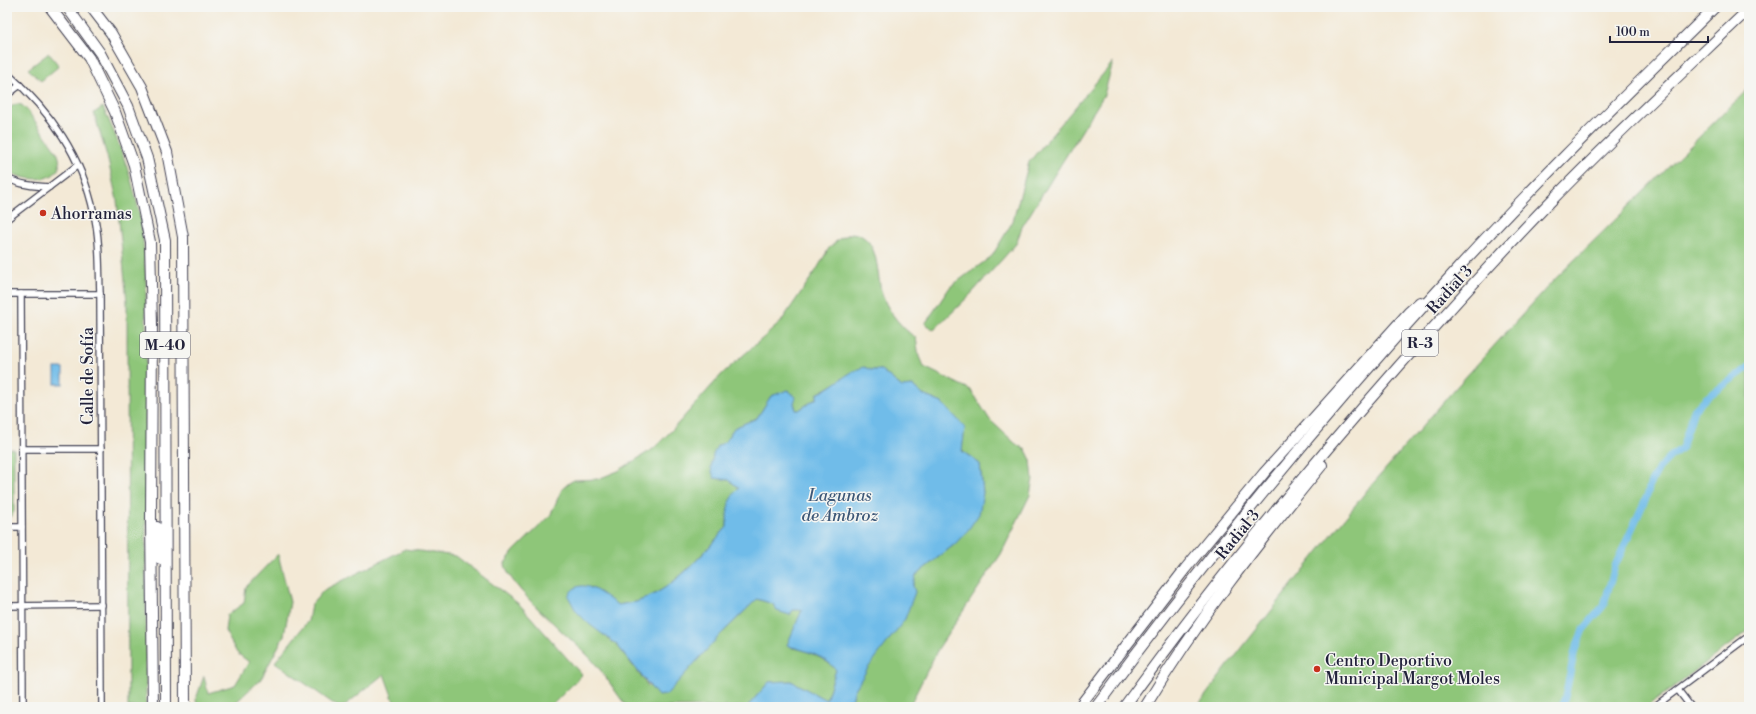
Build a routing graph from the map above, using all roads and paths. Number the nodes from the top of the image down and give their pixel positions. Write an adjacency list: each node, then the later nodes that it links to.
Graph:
1 (50, 7): 20 (highway)
2 (67, 7): 26 (highway, M-40)
3 (90, 7): 28 (highway, M-40)
4 (1715, 7): 13 (highway, Radial 3 / R-3)
5 (1749, 9): 17 (highway, Radial 3 / R-3)
6 (7, 73): 7 (street, Calle de Sofía)
7 (20, 85): 8 (street); 9 (street, Calle de Sofía)
8 (7, 95)
9 (78, 165): 11 (street); 16 (street, Calle de Sofía)
10 (7, 178): 11 (street)
11 (49, 187): 12 (street)
12 (7, 219)
13 (1458, 267): 36 (highway); 37 (highway, Radial 3 / R-3)
14 (7, 294): 15 (street)
15 (21, 294): 16 (street); 18 (street)
16 (100, 294): 19 (street, Calle de Sofía)
17 (1397, 369): 38 (highway, Radial 3 / R-3); 39 (highway)
18 (22, 449): 19 (street); 22 (street)
19 (101, 449): 23 (street, Calle de Sofía)
20 (151, 479): 26 (highway); 32 (highway)
21 (7, 527): 22 (street)
22 (22, 527): 25 (street)
23 (102, 605): 25 (street); 31 (street, Calle de Sofía)
24 (7, 606): 25 (street)
25 (23, 606): 30 (street)
26 (166, 606): 33 (highway, M-40)
27 (1749, 636): 29 (street)
28 (185, 657): 34 (highway, M-40); 35 (highway)
29 (1678, 690): 40 (street); 41 (street)
30 (23, 707)
31 (102, 707)
32 (153, 707)
33 (166, 707)
34 (185, 707)
35 (189, 707)
36 (1079, 707)
37 (1096, 707)
38 (1124, 707)
39 (1145, 707)
40 (1654, 707)
41 (1691, 707)

